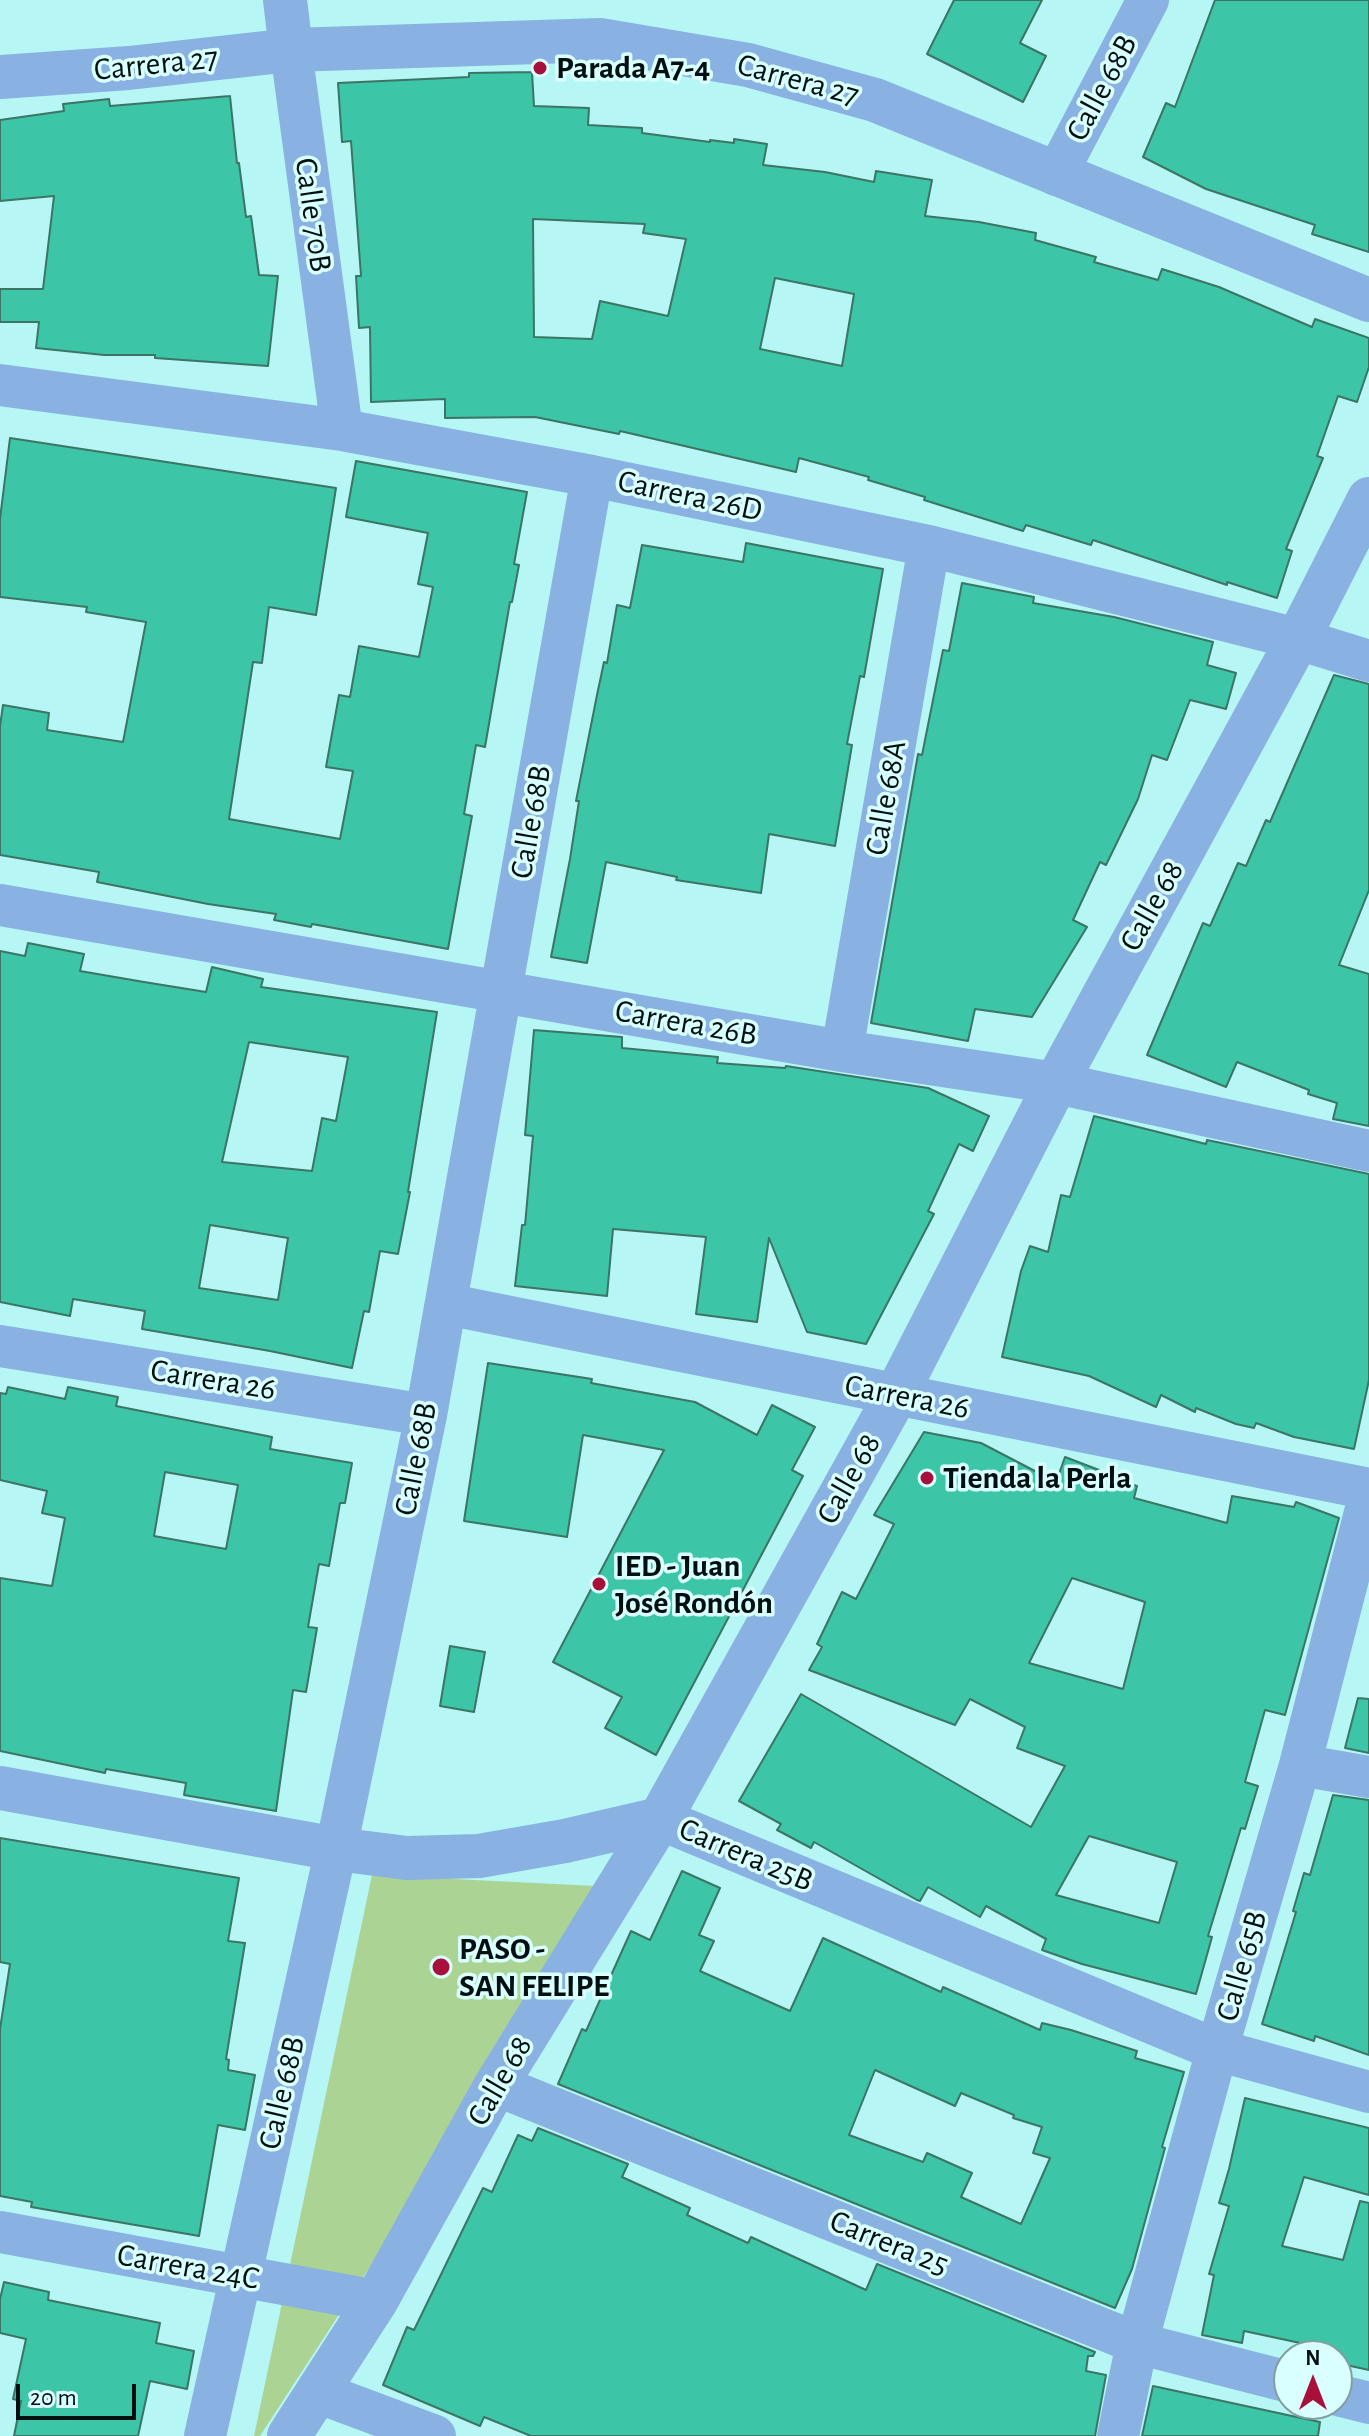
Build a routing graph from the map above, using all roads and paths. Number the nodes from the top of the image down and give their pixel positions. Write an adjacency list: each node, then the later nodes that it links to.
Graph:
1 (285, 0): 3 (street, Calle 70B)
2 (1148, 0): 5 (street, Calle 68B)
3 (291, 50): 4 (street, Carrera 27); 5 (street, Carrera 27); 8 (street, Calle 70B)
4 (0, 77)
5 (1056, 175): 6 (street, Carrera 27)
6 (1369, 300)
7 (0, 385): 8 (street, Carrera 26D)
8 (342, 430): 9 (street, Carrera 26D)
9 (592, 476): 11 (street, Carrera 26D); 15 (street, Calle 68B)
10 (1369, 499): 12 (street, Calle 68)
11 (929, 546): 12 (street, Carrera 26D); 16 (street, Calle 68A)
12 (1298, 639): 13 (street, Carrera 26D); 17 (street, Calle 68)
13 (1369, 661)
14 (0, 905): 15 (street, Carrera 26B)
15 (501, 990): 16 (street, Carrera 26B); 19 (street, Calle 68B)
16 (842, 1051): 17 (street, Carrera 26B)
17 (1056, 1083): 18 (street, Carrera 26B); 21 (street, Calle 68)
18 (1369, 1151)
19 (446, 1304): 21 (street, Carrera 26); 22 (street, Calle 68B)
20 (0, 1346): 22 (street, Carrera 26)
21 (896, 1395): 23 (street, Carrera 26); 28 (street, Calle 68)
22 (426, 1415): 29 (street, Calle 68B)
23 (1369, 1489)
24 (1369, 1497): 25 (street, Calle 65B)
25 (1300, 1765): 26 (street); 30 (street, Calle 65B)
26 (1369, 1777)
27 (0, 1788): 29 (street, Carrera 25B)
28 (660, 1819): 29 (street, Carrera 25B); 30 (street, Carrera 25B); 31 (street, Calle 68)
29 (336, 1849): 34 (street, Calle 68B)
30 (1217, 2050): 32 (street, Carrera 25B); 36 (street, Calle 65B)
31 (496, 2085): 35 (street, Calle 68); 36 (street, Carrera 25)
32 (1369, 2092)
33 (0, 2232): 34 (street, Carrera 24C)
34 (241, 2277): 35 (street, Carrera 24C); 39 (street, Calle 68B)
35 (376, 2301): 38 (street, Calle 68)
36 (1137, 2343): 37 (street, Carrera 25); 42 (street, Calle 65B)
37 (1273, 2378)
38 (317, 2392): 40 (street, Calle 68); 41 (street)
39 (205, 2436)
40 (289, 2436)
41 (435, 2436)
42 (1118, 2436)

